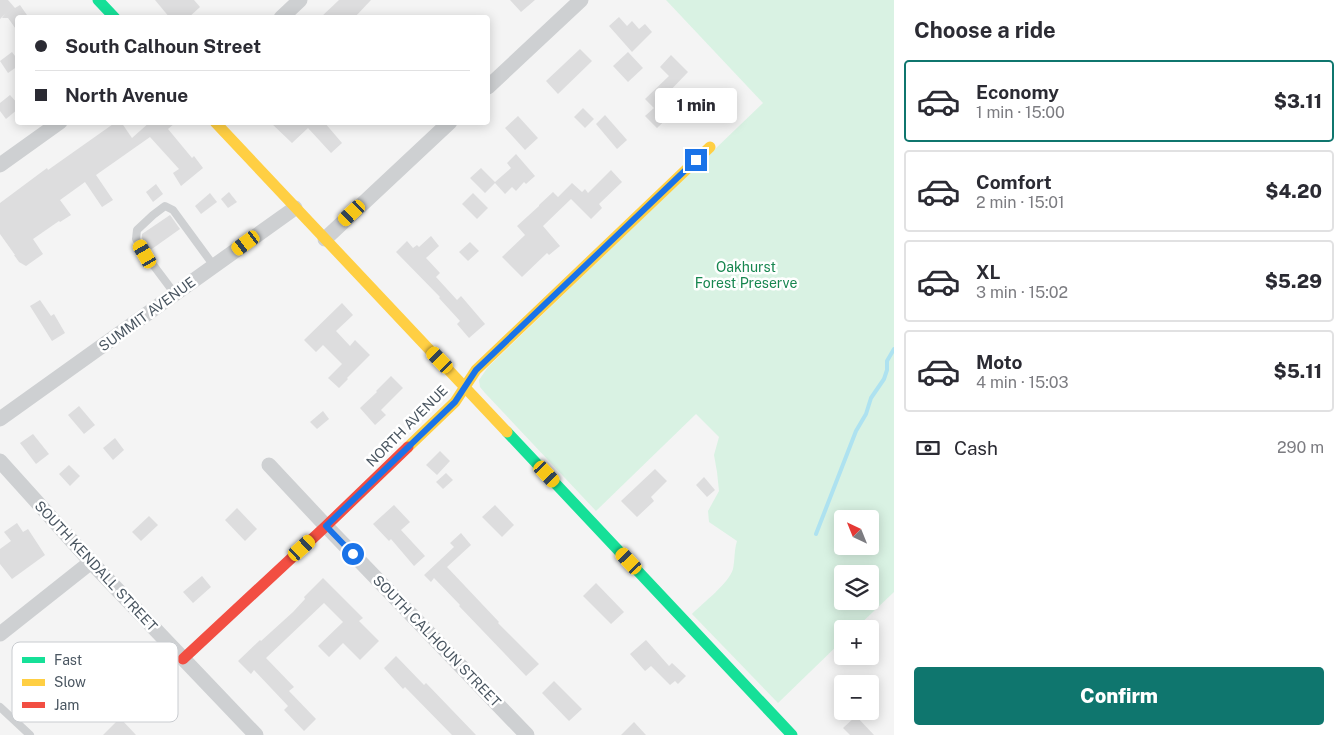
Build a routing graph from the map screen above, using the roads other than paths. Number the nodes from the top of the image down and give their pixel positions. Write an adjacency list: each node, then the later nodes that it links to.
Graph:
1 (98, 0): 4 (street)
2 (300, 0): 5 (street)
3 (580, 0): 6 (street)
4 (112, 15)
5 (284, 15)
6 (490, 85)
7 (56, 125): 11 (street)
8 (218, 125): 12 (street)
9 (447, 125): 13 (street)
10 (710, 147): 16 (street, NORTH AVENUE)
11 (0, 164)
12 (295, 208): 13 (street); 14 (street, SUMMIT AVENUE)
13 (325, 239): 16 (street)
14 (214, 266): 15 (street, SUMMIT AVENUE); 15 (lane)
15 (175, 294): 17 (street, SUMMIT AVENUE)
16 (465, 387): 20 (street, NORTH AVENUE); 32 (street)
17 (0, 419)
18 (0, 461): 21 (street, SOUTH KENDALL STREET)
19 (269, 464): 20 (street, SOUTH CALHOUN STREET)
20 (326, 526): 25 (street, NORTH AVENUE); 31 (street, SOUTH CALHOUN STREET)
21 (91, 562): 22 (street); 23 (street, SOUTH KENDALL STREET)
22 (0, 634)
23 (167, 642)
24 (178, 654): 25 (street, SOUTH KENDALL STREET)
25 (183, 659): 30 (street, SOUTH KENDALL STREET)
26 (0, 707): 27 (lane)
27 (12, 718)
28 (16, 722): 29 (lane)
29 (30, 735)
30 (256, 735)
31 (527, 735)
32 (792, 735)

